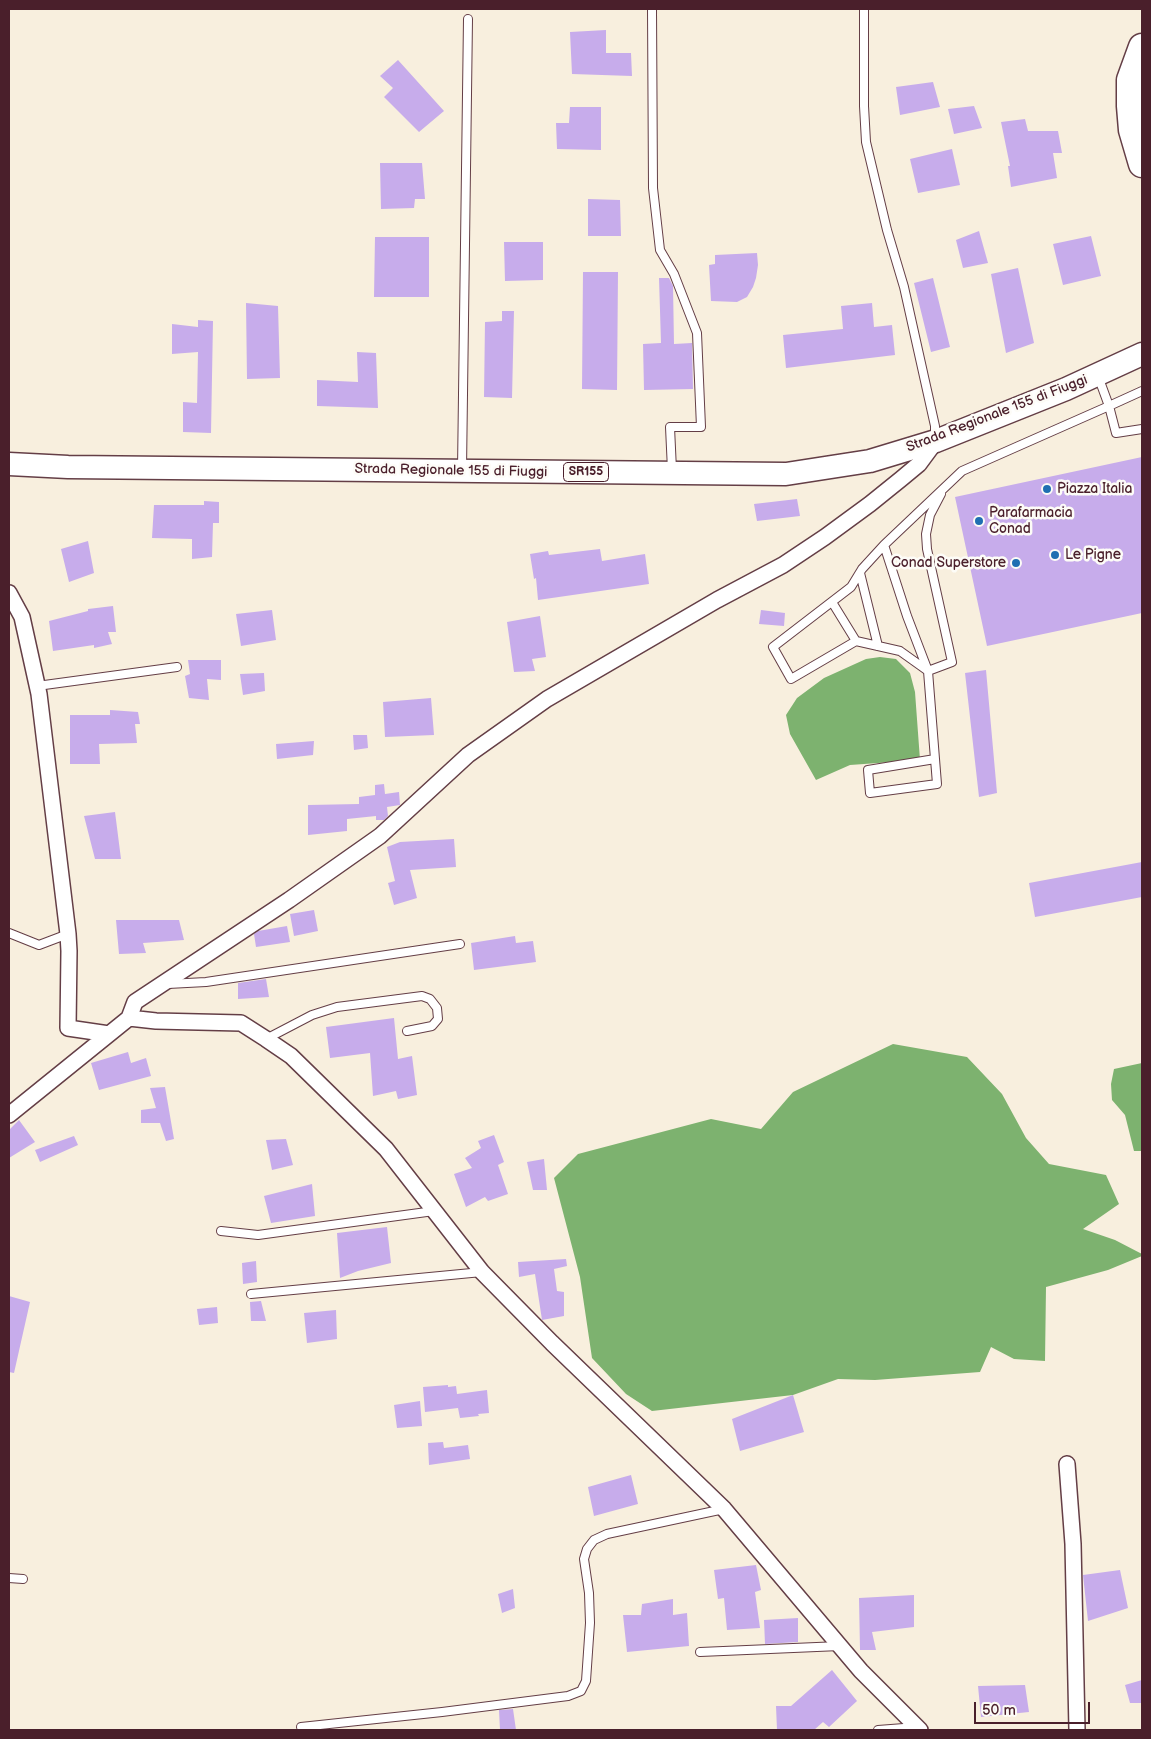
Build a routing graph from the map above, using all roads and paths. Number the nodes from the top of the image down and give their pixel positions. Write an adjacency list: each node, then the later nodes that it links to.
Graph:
1 (652, 9): 14 (lane)
2 (864, 9): 11 (lane)
3 (468, 19): 13 (lane)
4 (1142, 48): 5 (highway)
5 (1142, 164)
6 (1142, 354): 7 (main road, Strada Regionale 155 di Fiuggi / SR155)
7 (1098, 374): 9 (lane); 11 (main road, Strada Regionale 155 di Fiuggi / SR155)
8 (1142, 391): 9 (lane)
9 (1110, 406): 10 (lane); 15 (lane)
10 (1142, 429)
11 (936, 441): 14 (main road, Strada Regionale 155 di Fiuggi / SR155); 29 (street)
12 (9, 464): 13 (main road, Strada Regionale 155 di Fiuggi / SR155)
13 (462, 471): 14 (main road, Strada Regionale 155 di Fiuggi / SR155)
14 (672, 473)
15 (944, 488): 16 (lane); 23 (lane)
16 (884, 544): 17 (lane); 23 (lane)
17 (860, 573): 19 (lane); 21 (lane)
18 (9, 593): 24 (street)
19 (832, 602): 20 (lane); 20 (lane)
20 (856, 641): 21 (lane)
21 (878, 646): 23 (lane)
22 (177, 667): 24 (lane)
23 (928, 671): 25 (lane)
24 (37, 686): 27 (street)
25 (935, 759): 25 (lane)
26 (9, 934): 27 (lane)
27 (68, 934): 32 (street)
28 (460, 944): 29 (lane)
29 (162, 984): 30 (street)
30 (129, 1018): 32 (street); 33 (street)
31 (407, 1031): 33 (lane)
32 (109, 1034): 34 (street)
33 (266, 1040): 35 (street)
34 (9, 1115)
35 (434, 1211): 36 (lane); 37 (street)
36 (221, 1231)
37 (482, 1272): 38 (lane); 40 (street)
38 (251, 1294)
39 (1067, 1464): 48 (street)
40 (724, 1509): 43 (street); 45 (lane)
41 (9, 1578): 42 (lane)
42 (23, 1579)
43 (840, 1646): 44 (lane); 46 (street)
44 (700, 1652)
45 (301, 1726)
46 (918, 1729): 47 (lane)
47 (878, 1730)
48 (1077, 1730)

